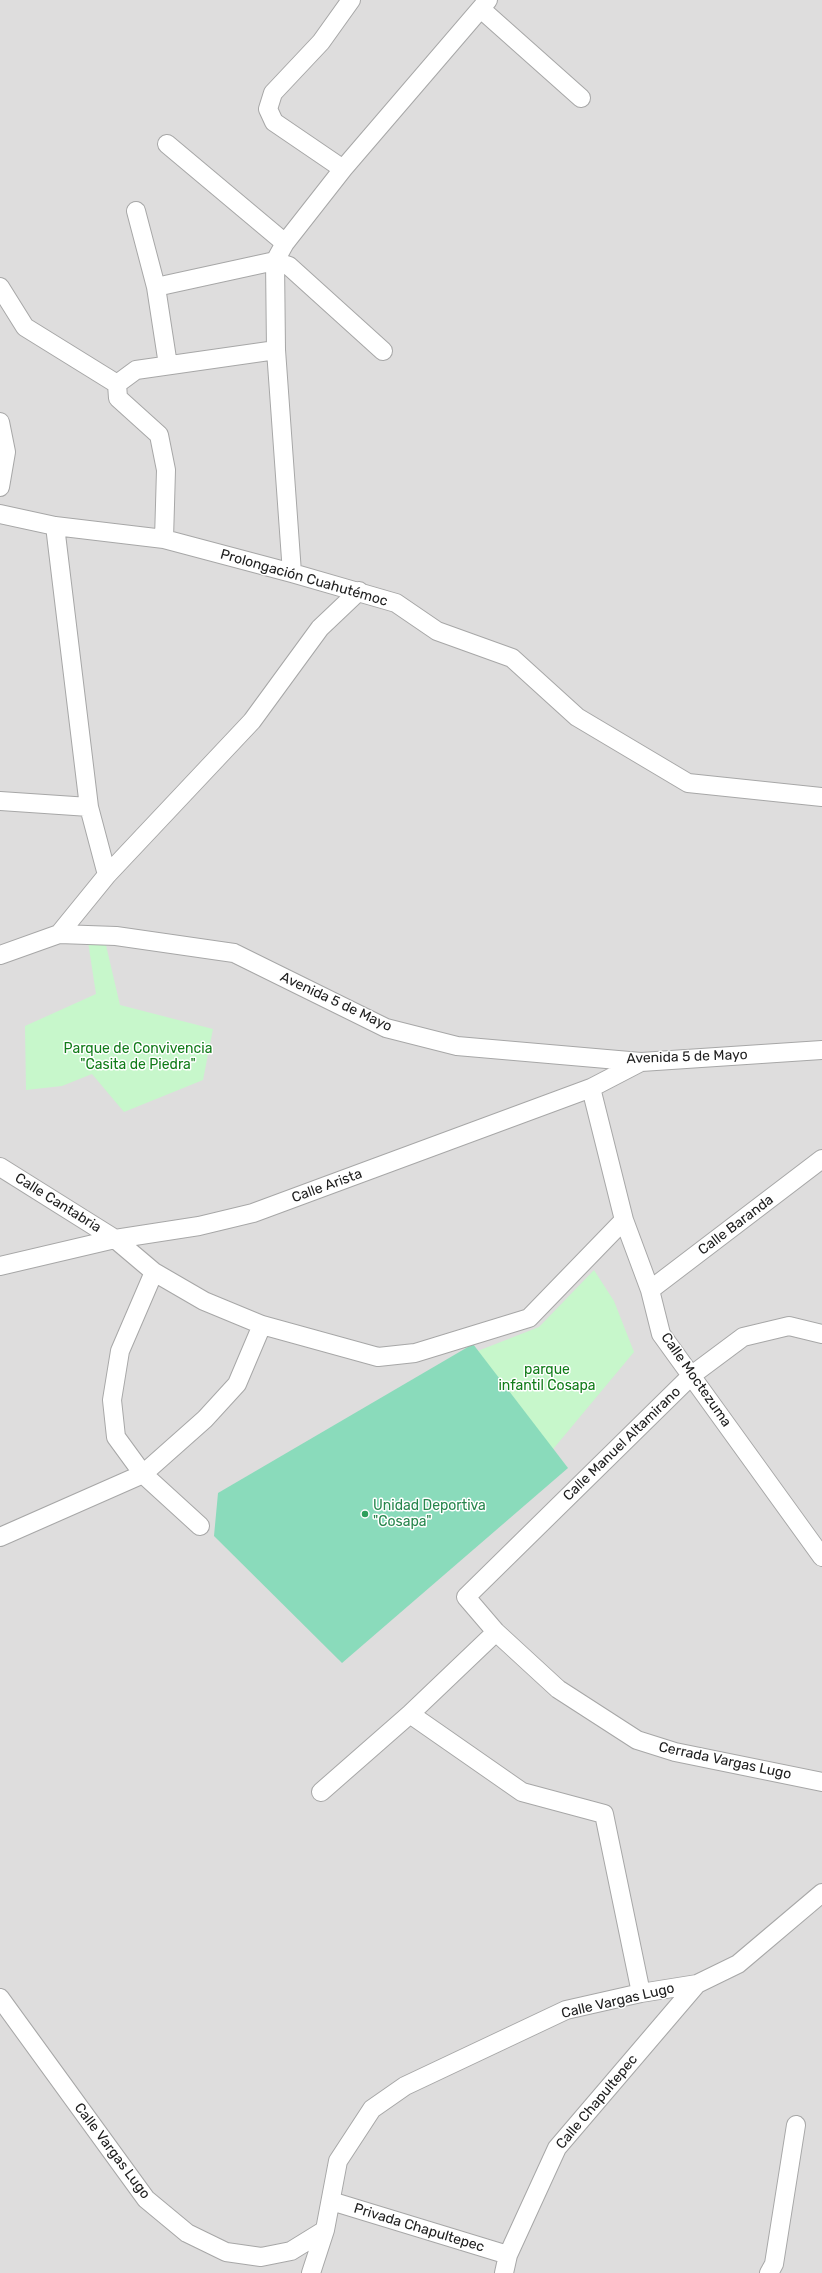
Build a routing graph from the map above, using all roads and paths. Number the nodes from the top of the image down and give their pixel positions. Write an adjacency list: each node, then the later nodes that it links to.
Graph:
1 (351, 0): 5 (street)
2 (485, 5): 3 (street); 5 (street)
3 (582, 98)
4 (167, 144): 7 (street)
5 (343, 169): 7 (street)
6 (136, 211): 10 (street)
7 (285, 243): 8 (street)
8 (275, 261): 10 (street); 11 (street); 12 (street)
9 (0, 287): 14 (street)
10 (156, 287): 13 (street)
11 (276, 350): 13 (street); 20 (street)
12 (383, 350)
13 (168, 365): 14 (street)
14 (117, 384): 19 (street)
15 (0, 422): 16 (street)
16 (0, 487)
17 (0, 514): 18 (street, Prolongación Cuahutémoc)
18 (55, 526): 19 (street, Prolongación Cuahutémoc); 24 (street)
19 (164, 539): 20 (street, Prolongación Cuahutémoc)
20 (292, 572): 21 (street, Prolongación Cuahutémoc)
21 (360, 591): 22 (street, Prolongación Cuahutémoc); 25 (street)
22 (822, 797)
23 (0, 801): 24 (street)
24 (89, 807): 25 (street)
25 (107, 875): 26 (street)
26 (59, 934): 27 (street, Avenida 5 de Mayo); 29 (street, Avenida 5 de Mayo)
27 (0, 955)
28 (822, 1050): 29 (street, Avenida 5 de Mayo)
29 (641, 1062): 30 (street, Calle Arista)
30 (591, 1088): 33 (street, Calle Moctezuma); 34 (street, Calle Arista)
31 (822, 1159): 37 (street, Calle Baranda)
32 (0, 1167): 34 (street, Calle Cantabria)
33 (624, 1220): 37 (street, Calle Moctezuma); 38 (street, Calle Cantabria)
34 (115, 1239): 35 (street, Calle Arista); 36 (street, Calle Cantabria)
35 (0, 1266)
36 (154, 1272): 38 (street, Calle Cantabria); 41 (street)
37 (650, 1290): 40 (street, Calle Moctezuma)
38 (262, 1325): 41 (street)
39 (822, 1334): 40 (street, Calle Manuel Altamirano)
40 (692, 1375): 44 (street, Calle Moctezuma); 45 (street, Calle Manuel Altamirano)
41 (143, 1474): 42 (street); 43 (street)
42 (200, 1526)
43 (0, 1537)
44 (822, 1557)
45 (466, 1597): 46 (street, Cerrada Vargas Lugo)
46 (496, 1632): 47 (street); 48 (street, Cerrada Vargas Lugo)
47 (410, 1714): 49 (street); 52 (street)
48 (822, 1782)
49 (321, 1792)
50 (822, 1893): 51 (street, Calle Vargas Lugo)
51 (697, 1984): 52 (street, Calle Vargas Lugo); 57 (street, Calle Chapultepec)
52 (641, 1993): 55 (street, Calle Vargas Lugo)
53 (0, 1998): 56 (street, Calle Vargas Lugo)
54 (796, 2125): 60 (street)
55 (330, 2201): 56 (street); 57 (street, Privada Chapultepec)
56 (326, 2230): 58 (street)
57 (508, 2255): 59 (street, Calle Chapultepec)
58 (311, 2273)
59 (504, 2273)
60 (769, 2273)

